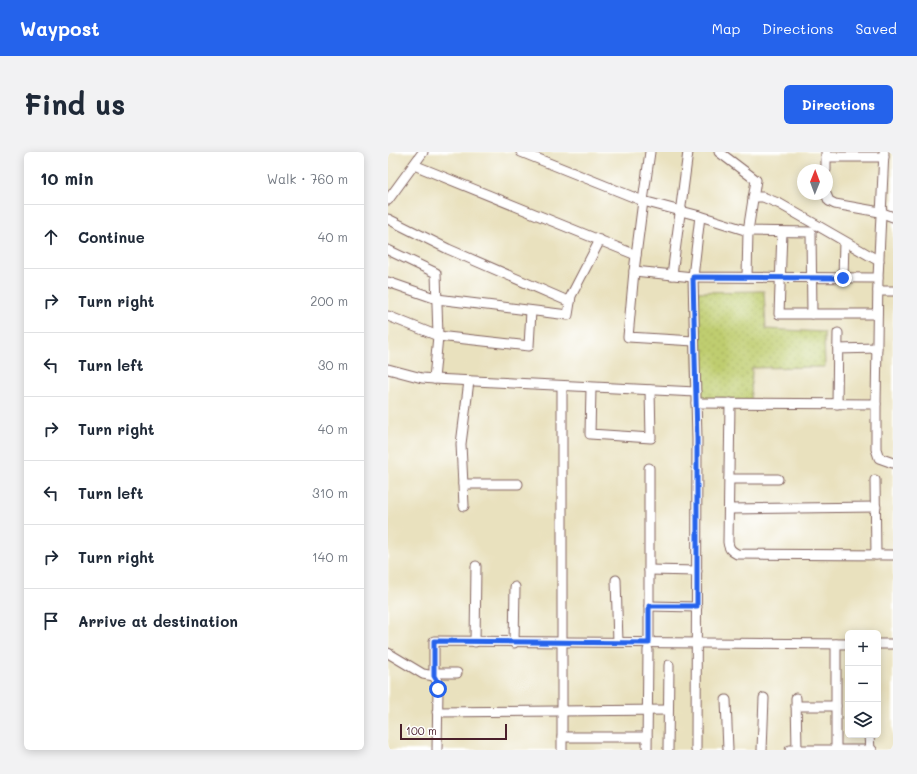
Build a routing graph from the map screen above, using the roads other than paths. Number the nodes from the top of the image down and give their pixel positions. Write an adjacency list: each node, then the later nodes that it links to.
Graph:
1 (423, 152): 8 (street)
2 (521, 152): 12 (street)
3 (650, 152): 12 (street)
4 (688, 152): 13 (street)
5 (719, 152): 9 (street)
6 (826, 154): 7 (street)
7 (884, 154): 14 (street)
8 (414, 165): 10 (street); 20 (street)
9 (753, 197): 18 (street); 21 (street)
10 (388, 200)
11 (828, 200): 14 (street)
12 (643, 201): 13 (street); 23 (street)
13 (680, 210): 15 (street); 26 (street)
14 (880, 212): 16 (street); 24 (street)
15 (700, 216): 18 (street); 27 (street)
16 (893, 217)
17 (388, 219): 37 (street)
18 (748, 231): 19 (street); 28 (street)
19 (782, 232): 29 (street); 30 (street)
20 (600, 240): 23 (street); 37 (street)
21 (844, 242): 24 (street); 31 (street)
22 (388, 250): 36 (street)
23 (636, 255): 25 (street)
24 (879, 261): 32 (street)
25 (634, 271): 26 (street); 44 (street)
26 (672, 275): 27 (street)
27 (693, 277): 28 (street); 44 (street)
28 (747, 277): 29 (street)
29 (780, 277): 30 (street); 39 (street)
30 (811, 278): 31 (street); 39 (street)
31 (843, 278): 32 (street)
32 (878, 278): 34 (street)
33 (388, 282): 36 (street)
34 (878, 291): 35 (street); 40 (street)
35 (893, 291)
36 (437, 299): 38 (street); 43 (street)
37 (570, 302): 38 (street)
38 (531, 311): 43 (street)
39 (812, 314): 40 (street)
40 (877, 314): 45 (street)
41 (388, 316): 43 (street)
42 (838, 332): 46 (street)
43 (438, 336): 48 (street)
44 (694, 341): 53 (street)
45 (877, 348): 46 (street); 57 (street)
46 (838, 349): 56 (street)
47 (388, 369): 48 (street)
48 (434, 379): 49 (street)
49 (469, 381): 50 (street); 63 (street)
50 (562, 386): 51 (street); 80 (street)
51 (591, 388): 52 (street); 52 (street)
52 (650, 390): 53 (street)
53 (696, 392): 54 (street)
54 (696, 403): 55 (street); 72 (street)
55 (730, 403): 56 (street); 60 (street)
56 (836, 404): 57 (street)
57 (876, 404): 58 (street)
58 (893, 464)
59 (649, 468): 71 (street)
60 (729, 479): 61 (street); 67 (street)
61 (778, 479)
62 (875, 480): 66 (street)
63 (463, 484): 64 (street); 65 (street)
64 (518, 484)
65 (464, 506)
66 (876, 507): 67 (street); 68 (street)
67 (729, 509): 68 (street)
68 (876, 555): 69 (street)
69 (893, 555)
70 (476, 566): 77 (street)
71 (649, 570): 72 (street); 75 (street)
72 (697, 571): 76 (street)
73 (616, 580): 78 (street)
74 (516, 587): 79 (street)
75 (649, 606): 76 (street); 86 (street)
76 (697, 606): 81 (street)
77 (475, 642): 79 (street); 90 (street)
78 (618, 642): 80 (street); 86 (street)
79 (514, 643): 80 (street)
80 (561, 643): 97 (street)
81 (696, 644): 82 (street); 86 (street); 105 (street)
82 (836, 644): 83 (street); 93 (street)
83 (845, 644)
84 (881, 644): 85 (street)
85 (893, 644)
86 (649, 646): 94 (street)
87 (388, 652): 90 (street)
88 (669, 665): 95 (street)
89 (456, 673): 90 (street)
90 (434, 674): 96 (street)
91 (764, 698): 107 (street)
92 (726, 700): 106 (street)
93 (836, 706): 109 (street); 111 (street)
94 (647, 710): 95 (street); 97 (street); 99 (street)
95 (668, 710): 104 (street)
96 (437, 712): 97 (street); 101 (street)
97 (562, 712): 98 (street)
98 (562, 737): 99 (street); 102 (street)
99 (647, 737): 103 (street)
100 (869, 738): 112 (street)
101 (437, 750)
102 (562, 750)
103 (647, 750)
104 (668, 750)
105 (696, 750)
106 (728, 750)
107 (762, 750)
108 (790, 750): 109 (street)
109 (797, 750): 110 (street)
110 (833, 750): 111 (street)
111 (836, 750): 112 (street)
112 (870, 750)

